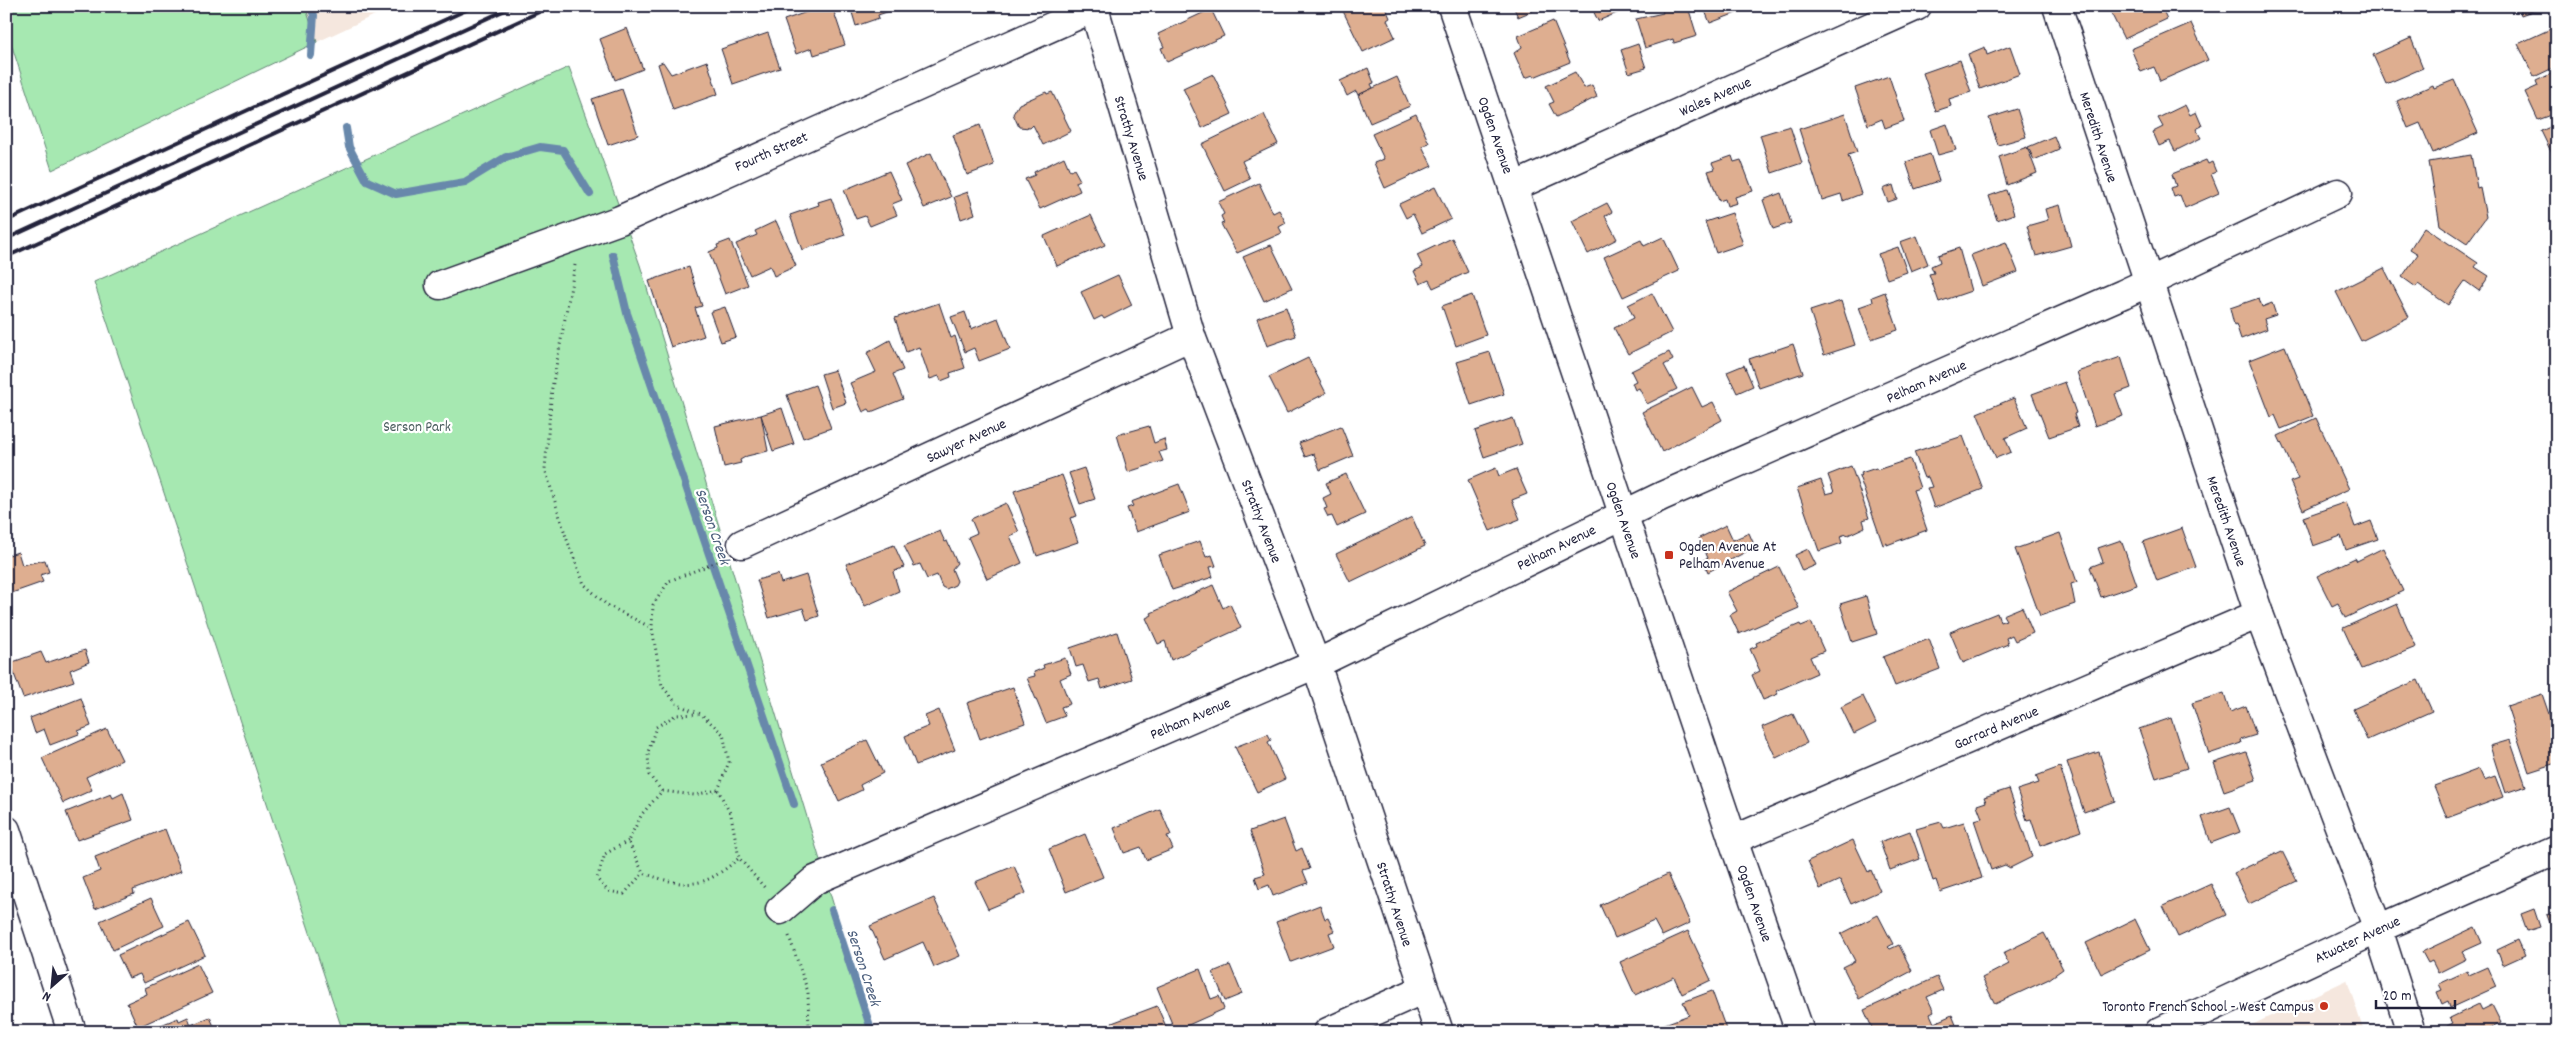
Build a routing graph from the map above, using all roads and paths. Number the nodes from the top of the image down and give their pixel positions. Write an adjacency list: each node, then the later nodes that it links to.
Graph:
1 (1452, 6): 5 (street, Ogden Avenue)
2 (1917, 6): 5 (street, Wales Avenue)
3 (2057, 6): 8 (street, Meredith Avenue)
4 (1096, 7): 7 (street, Fourth Street); 10 (street, Strathy Avenue)
5 (1514, 187): 11 (street, Ogden Avenue)
6 (2338, 192): 8 (street, Pelham Avenue)
7 (581, 234): 9 (street, Fourth Street); 14 (path)
8 (2147, 283): 11 (street, Pelham Avenue); 13 (street, Meredith Avenue)
9 (440, 285)
10 (1191, 336): 12 (street, Sawyer Avenue); 15 (street, Strathy Avenue)
11 (1623, 516): 15 (street, Pelham Avenue); 20 (street, Ogden Avenue)
12 (734, 551): 14 (path)
13 (2258, 614): 20 (street, Garrard Avenue); 26 (street, Meredith Avenue)
14 (652, 628): 16 (path)
15 (1316, 664): 25 (street, Pelham Avenue); 27 (street, Strathy Avenue)
16 (701, 714): 17 (path); 18 (path)
17 (718, 790): 18 (path); 23 (path)
18 (662, 791): 21 (path)
19 (6, 830): 28 (street)
20 (1733, 840): 32 (street, Ogden Avenue)
21 (628, 841): 24 (path); 24 (path)
22 (2557, 850): 26 (street, Atwater Avenue)
23 (739, 858): 24 (path); 25 (path)
24 (643, 872)
25 (780, 910): 29 (path)
26 (2378, 930): 33 (street, Atwater Avenue); 34 (street, Meredith Avenue)
27 (1424, 989): 30 (street); 31 (street, Strathy Avenue)
28 (67, 1030)
29 (809, 1032)
30 (1328, 1032)
31 (1439, 1032)
32 (1800, 1032)
33 (2159, 1032)
34 (2411, 1032)

